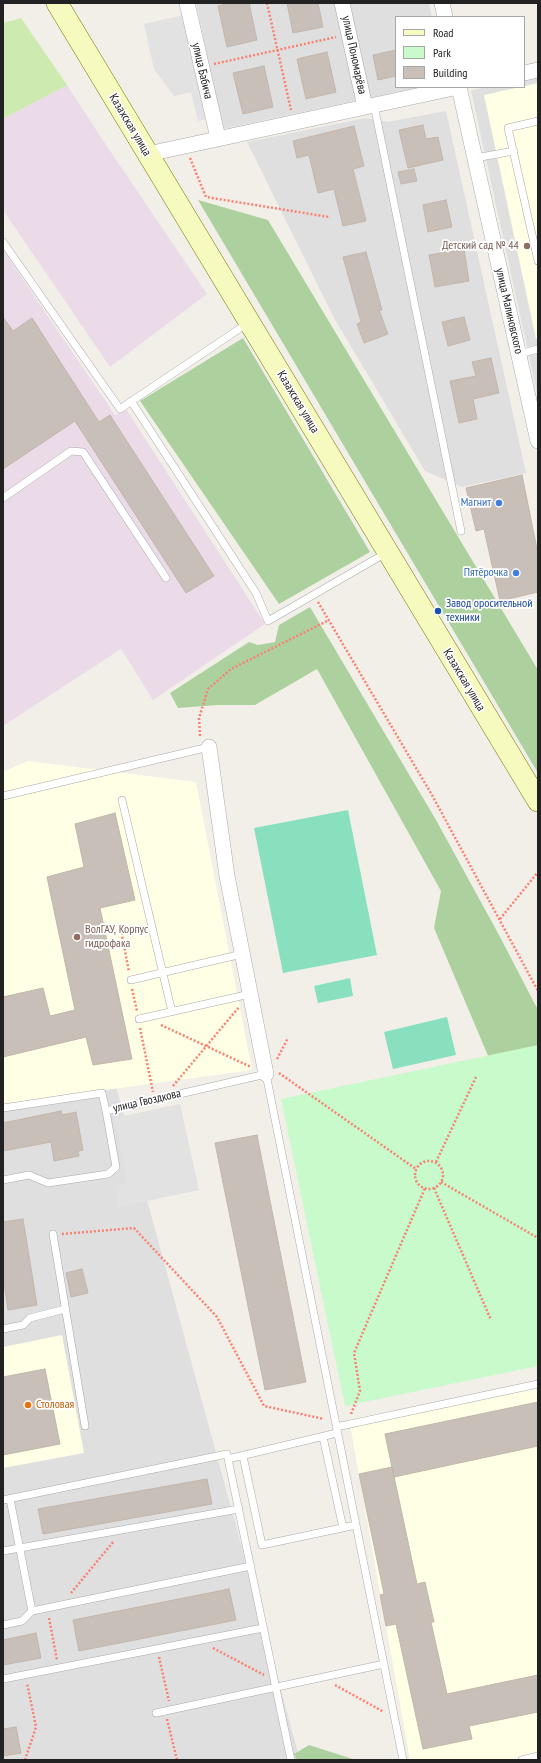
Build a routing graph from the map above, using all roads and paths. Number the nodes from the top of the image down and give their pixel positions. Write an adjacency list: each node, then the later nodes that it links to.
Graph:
1 (57, 3): 20 (main road, Казахская улица)
2 (187, 3): 9 (street, улица Бабича)
3 (267, 3): 8 (path)
4 (342, 3): 7 (street, улица Пономарёва)
5 (442, 3): 6 (street)
6 (445, 16)
7 (349, 34): 8 (path); 14 (street, улица Пономарёва)
8 (278, 50): 9 (path); 16 (path)
9 (201, 66): 17 (street, улица Бабича)
10 (538, 70): 11 (street)
11 (525, 73)
12 (454, 88): 14 (street)
13 (459, 88): 21 (street, улица Малиновского)
14 (370, 106): 16 (street); 32 (lane)
15 (538, 121): 19 (lane)
16 (293, 122): 17 (street)
17 (218, 138): 18 (street)
18 (185, 146): 20 (street); 22 (path)
19 (514, 150): 21 (lane); 24 (lane)
20 (148, 154): 25 (main road, Казахская улица)
21 (475, 158): 27 (street, улица Малиновского)
22 (329, 217)
23 (3, 242): 28 (lane)
24 (538, 261)
25 (250, 321): 28 (lane); 33 (main road, Казахская улица)
26 (538, 349): 27 (lane)
27 (519, 354): 29 (street, улица Малиновского)
28 (131, 401): 35 (lane)
29 (535, 417): 30 (street, улица Малиновского)
30 (538, 441)
31 (3, 498): 34 (lane)
32 (461, 531)
33 (387, 552): 35 (lane); 40 (main road, Казахская улица)
34 (166, 578)
35 (314, 595): 36 (path)
36 (329, 620): 37 (path); 42 (path)
37 (205, 748): 38 (lane); 43 (street)
38 (3, 796)
39 (122, 800): 44 (lane)
40 (538, 802)
41 (538, 872): 42 (path)
42 (500, 920): 46 (path)
43 (242, 954): 44 (lane); 47 (street)
44 (163, 974): 45 (lane); 48 (lane)
45 (131, 980)
46 (538, 991)
47 (250, 994): 48 (lane); 50 (path); 51 (street)
48 (172, 1012): 49 (lane)
49 (142, 1018): 50 (path)
50 (206, 1046): 51 (path); 53 (path)
51 (270, 1071): 53 (lane, улица Гвоздкова); 57 (path); 70 (lane)
52 (476, 1077): 56 (path)
53 (162, 1098): 55 (lane, улица Гвоздкова)
54 (3, 1108): 55 (lane)
55 (106, 1111): 58 (lane, улица Гвоздкова)
56 (436, 1162): 57 (path); 59 (path)
57 (416, 1169): 60 (path)
58 (3, 1180)
59 (441, 1182): 61 (path); 63 (path)
60 (425, 1188): 61 (path); 68 (path)
61 (434, 1188): 65 (path)
62 (53, 1234): 64 (lane); 70 (path)
63 (538, 1238)
64 (64, 1308): 66 (lane); 69 (lane)
65 (491, 1320)
66 (3, 1329)
67 (538, 1384): 68 (lane)
68 (347, 1425): 70 (lane)
69 (85, 1426)
70 (336, 1427): 71 (lane); 76 (lane)
71 (323, 1437): 72 (lane); 77 (lane)
72 (243, 1456): 73 (lane); 77 (lane)
73 (228, 1459): 74 (lane); 75 (lane)
74 (7, 1500): 79 (lane)
75 (239, 1509): 78 (lane); 81 (lane)
76 (356, 1525): 77 (lane); 89 (lane)
77 (343, 1528)
78 (122, 1530): 79 (lane); 82 (path)
79 (20, 1548): 80 (lane); 84 (lane)
80 (3, 1551)
81 (251, 1566): 82 (lane); 86 (lane)
82 (61, 1606): 83 (lane)
83 (47, 1609): 84 (lane); 90 (path)
84 (32, 1611): 85 (lane)
85 (3, 1625)
86 (263, 1628): 87 (lane); 94 (lane)
87 (198, 1641): 88 (lane); 94 (path)
88 (157, 1649): 90 (lane); 95 (path)
89 (384, 1664): 92 (lane); 97 (lane)
90 (59, 1668): 91 (lane)
91 (25, 1675): 93 (lane); 99 (path)
92 (321, 1678): 94 (lane); 97 (path)
93 (3, 1679)
94 (275, 1684): 95 (lane); 101 (lane)
95 (168, 1710): 96 (lane); 100 (path)
96 (156, 1713)
97 (395, 1718): 102 (lane)
98 (538, 1756): 103 (lane)
99 (26, 1760)
100 (177, 1760)
101 (291, 1760)
102 (404, 1760)
103 (522, 1760)

